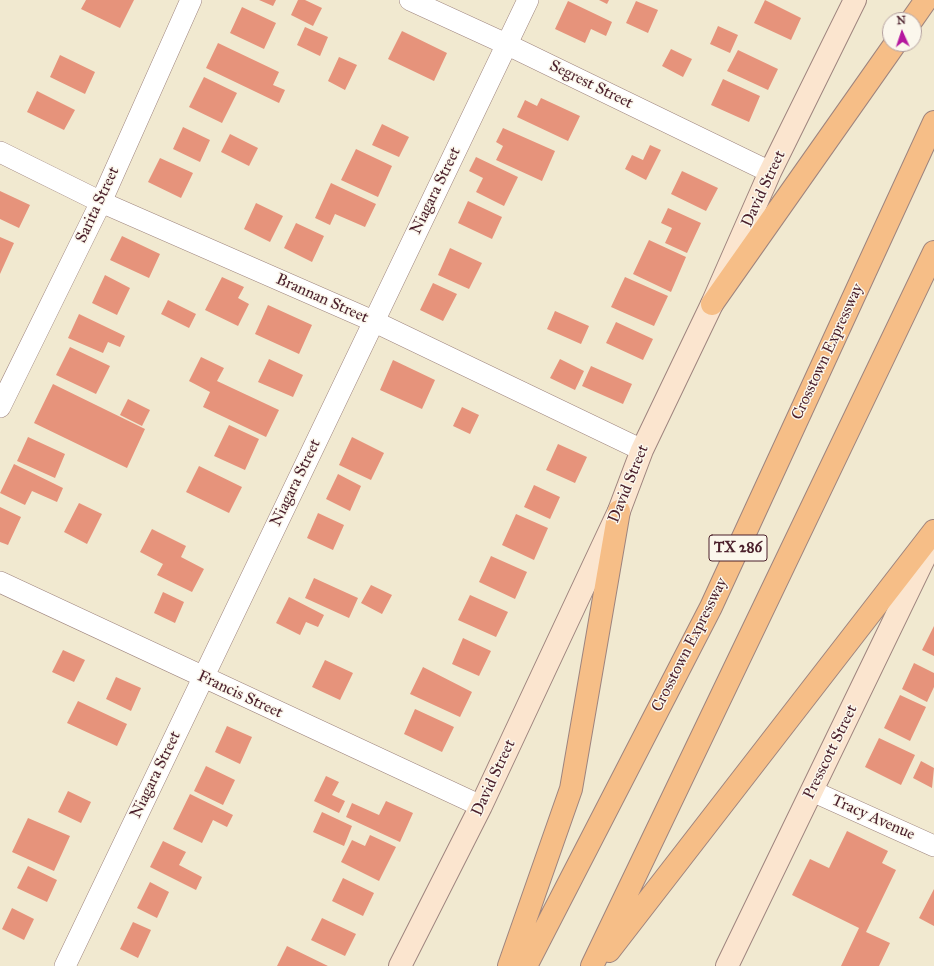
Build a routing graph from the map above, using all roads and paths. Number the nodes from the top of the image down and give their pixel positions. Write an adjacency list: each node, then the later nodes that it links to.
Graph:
1 (191, 0): 12 (street, Sarita Street)
2 (410, 0): 7 (street, Segrest Street)
3 (528, 0): 7 (street, Niagara Street)
4 (855, 0): 11 (main road, David Street)
5 (926, 0): 6 (highway)
6 (918, 12)
7 (506, 44): 11 (street, Segrest Street); 15 (street, Niagara Street)
8 (889, 52): 14 (highway)
9 (934, 122): 29 (highway, Crosstown Expressway / TX 286)
10 (0, 152): 12 (street, Brannan Street)
11 (770, 172): 14 (main road, David Street)
12 (101, 202): 15 (street, Brannan Street); 16 (street, Sarita Street)
13 (934, 252): 30 (highway, TX 286)
14 (712, 304): 17 (main road, David Street)
15 (373, 321): 17 (street, Brannan Street); 22 (street, Niagara Street)
16 (0, 407)
17 (642, 450): 18 (main road, David Street)
18 (619, 512): 24 (main road, David Street); 28 (highway)
19 (934, 531): 31 (highway)
20 (934, 538): 23 (main road, Presscott Street)
21 (0, 582): 22 (street, Francis Street)
22 (203, 678): 24 (street, Francis Street); 26 (street, Niagara Street)
23 (812, 791): 25 (street, Tracy Avenue); 32 (main road, Presscott Street)
24 (481, 806): 27 (main road, David Street)
25 (934, 846)
26 (65, 966)
27 (400, 966)
28 (508, 966)
29 (526, 966)
30 (592, 966)
31 (598, 966)
32 (727, 966)

